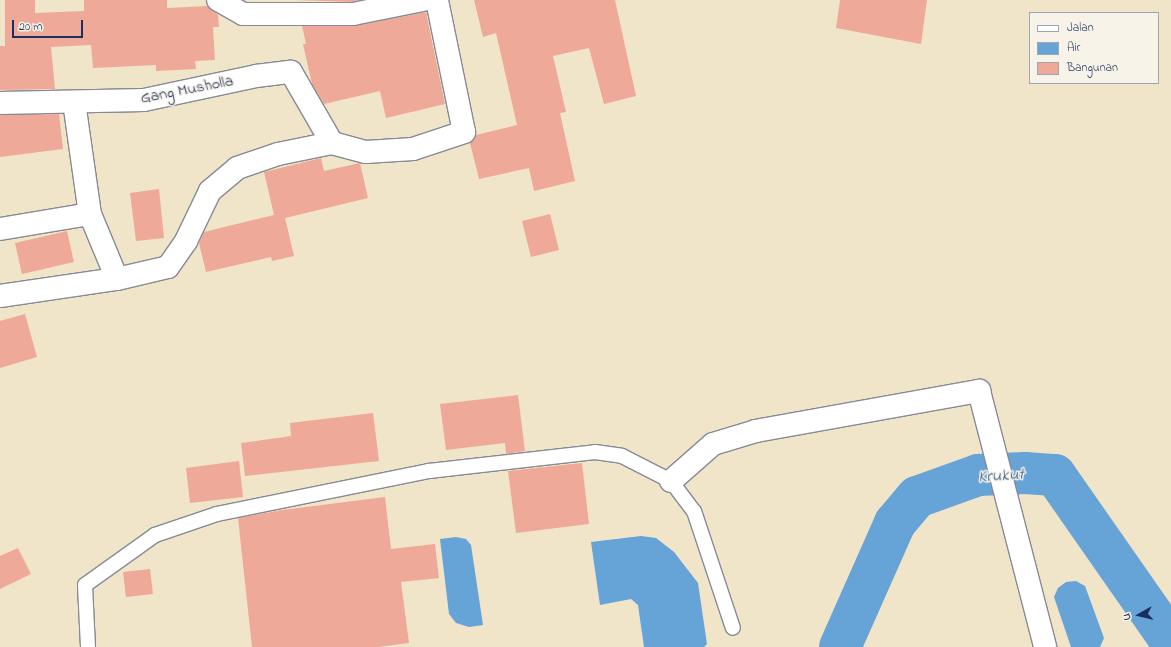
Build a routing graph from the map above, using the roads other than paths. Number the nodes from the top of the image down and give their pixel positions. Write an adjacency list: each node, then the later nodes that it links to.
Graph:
1 (218, 0): 2 (street)
2 (422, 0)
3 (437, 0): 6 (street)
4 (74, 102): 5 (street, Gang Musholla); 6 (street, Gang Musholla); 7 (street)
5 (0, 103)
6 (332, 143): 9 (street)
7 (90, 214): 8 (street); 9 (street)
8 (0, 229)
9 (117, 279): 10 (street)
10 (0, 296)
11 (671, 481): 12 (lane); 13 (lane); 14 (street)
12 (733, 628)
13 (88, 647)
14 (1045, 647)

